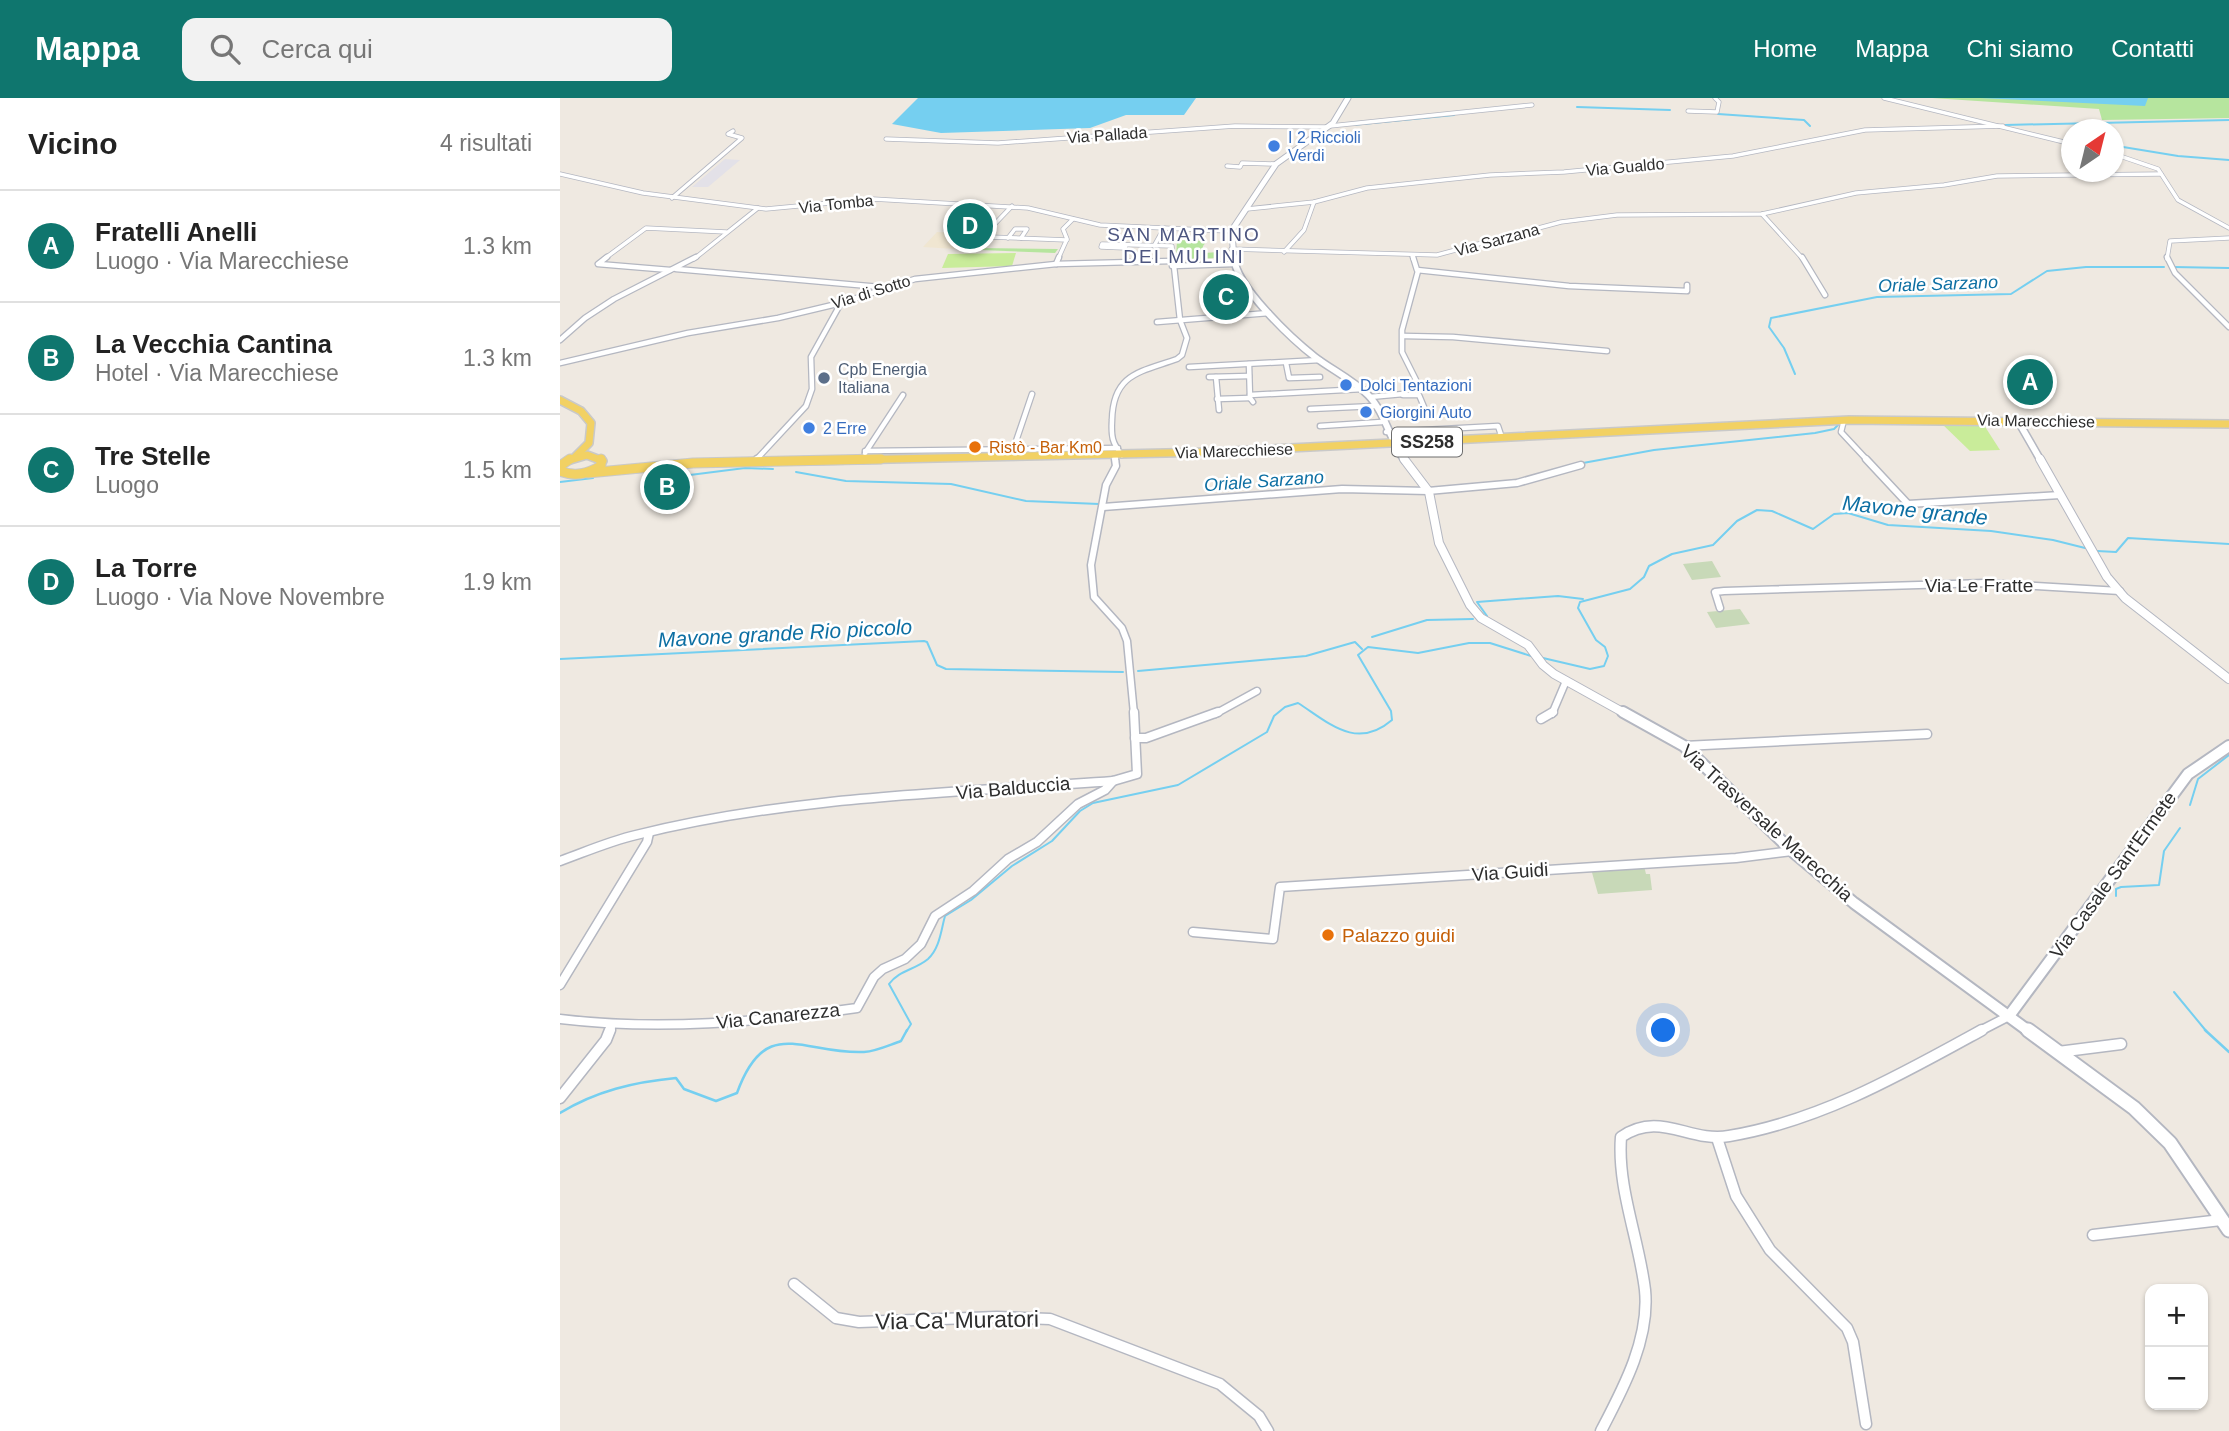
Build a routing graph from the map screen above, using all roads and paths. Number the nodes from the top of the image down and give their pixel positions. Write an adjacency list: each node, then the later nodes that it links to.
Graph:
1 (1348, 98): 6 (street)
2 (1715, 98): 5 (street)
3 (1884, 98): 7 (street)
4 (1532, 105): 6 (street, Via Pallada)
5 (1688, 111)
6 (1329, 126): 9 (street, Via Pallada); 12 (street)
7 (2003, 126): 10 (street); 17 (street, Via Gualdo)
8 (733, 131): 16 (street)
9 (886, 139)
10 (2061, 141)
11 (2124, 157): 15 (street)
12 (1276, 164): 13 (street); 21 (street)
13 (1227, 166)
14 (560, 174): 16 (street, Via Tomba)
15 (2161, 174): 23 (street, Via Sarzana); 27 (street)
16 (672, 198): 20 (street, Via Tomba)
17 (1314, 202): 21 (street, Via Gualdo); 38 (street)
18 (970, 204): 19 (street, Via Tomba); 19 (street); 20 (street, Via Tomba)
19 (1012, 206): 22 (street, Via Tomba)
20 (758, 208): 29 (street)
21 (1247, 209): 28 (street, Via Trasversale Marecchia)
22 (1042, 211): 24 (street, Via Tomba); 24 (street, Via Tomba)
23 (1762, 214): 39 (street, Via Sarzana); 47 (street)
24 (1056, 215): 25 (street, Via Tomba)
25 (1073, 219): 26 (street, Via Tomba); 34 (street)
26 (1164, 228): 28 (street, Via Tomba); 37 (street)
27 (2229, 228)
28 (1231, 231): 36 (street, Via Trasversale Marecchia)
29 (727, 232): 43 (street); 43 (street)
30 (989, 237): 31 (street)
31 (1008, 237): 32 (street); 32 (street)
32 (1021, 238): 34 (street)
33 (2229, 238): 52 (street)
34 (1067, 240): 40 (street)
35 (1126, 245): 35 (street); 37 (street)
36 (1232, 245): 38 (street, Via Sarzana); 42 (street, Via Trasversale Marecchia)
37 (1154, 246): 41 (street)
38 (1284, 252): 39 (street, Via Sarzana)
39 (1412, 256): 44 (street)
40 (1056, 264): 41 (street, Via di Sotto); 46 (street, Via di Sotto)
41 (1172, 264): 42 (street, Via di Sotto); 50 (street)
42 (1234, 264): 49 (street, Via Trasversale Marecchia)
43 (673, 270): 46 (street); 54 (street)
44 (1418, 271): 45 (street); 53 (street)
45 (1687, 285)
46 (885, 287): 48 (street, Via di Sotto)
47 (1825, 295)
48 (841, 303): 57 (street, Via di Sotto); 90 (street)
49 (1269, 313): 50 (street); 56 (street, Via Trasversale Marecchia)
50 (1180, 320): 51 (street); 86 (street)
51 (1157, 322)
52 (2229, 327)
53 (1404, 336): 55 (street); 66 (street)
54 (560, 340)
55 (1607, 351)
56 (1320, 360): 58 (street); 63 (street, Via Trasversale Marecchia)
57 (560, 363)
58 (1286, 363): 59 (street); 62 (street)
59 (1249, 364): 60 (street); 61 (street)
60 (1189, 367)
61 (1249, 376): 68 (street); 69 (street)
62 (1320, 377)
63 (1363, 389): 67 (street, Via Trasversale Marecchia); 69 (street)
64 (1032, 394): 85 (street)
65 (904, 395): 88 (street)
66 (1398, 395): 67 (street); 74 (street)
67 (1370, 397): 71 (street, Via Trasversale Marecchia)
68 (1217, 399): 69 (street); 73 (street)
69 (1251, 399)
70 (560, 400): 82 (main road, SS258)
71 (1375, 406): 72 (street); 77 (street, Via Trasversale Marecchia)
72 (1310, 409)
73 (1219, 410)
74 (1427, 414)
75 (1844, 420): 76 (main road, Via Marecchiese / SS258); 81 (main road, Via Marecchiese / SS258); 98 (street)
76 (2018, 421): 78 (main road, Via Marecchiese / SS258); 98 (street)
77 (1382, 422): 79 (street); 80 (street, Via Trasversale Marecchia)
78 (2229, 424)
79 (1320, 426)
80 (1388, 433): 81 (street); 83 (street, Via Trasversale Marecchia); 84 (street)
81 (1502, 438): 83 (main road, Via Marecchiese / SS258)
82 (589, 443): 87 (main road, SS258); 89 (main road)
83 (1395, 443): 84 (main road, Via Marecchiese / SS258); 97 (street, Via Trasversale Marecchia)
84 (1374, 444): 86 (main road, Via Marecchiese / SS258)
85 (1013, 450): 86 (street); 88 (street)
86 (1119, 453): 88 (main road, Via Marecchiese / SS258); 99 (street)
87 (595, 456): 89 (main road); 91 (main road, SS258)
88 (863, 456): 90 (main road, Via Marecchiese / SS258)
89 (575, 457): 92 (main road)
90 (755, 461): 94 (main road, Via Marecchiese / SS258)
91 (603, 463): 94 (main road, Via Marecchiese / SS258); 96 (main road, SS258)
92 (560, 465)
93 (1581, 465): 97 (street)
94 (625, 470): 96 (main road, Via Marecchiese / SS258)
95 (563, 473): 96 (main road, SS258)
96 (588, 473)
97 (1428, 491): 99 (street); 103 (street, Via Trasversale Marecchia)
98 (2060, 495): 100 (street)
99 (1103, 507): 107 (street)
100 (2120, 592): 101 (street, Via Le Fratte); 102 (street)
101 (1720, 608)
102 (2229, 679)
103 (1566, 681): 105 (street); 108 (street, Via Trasversale Marecchia)
104 (1257, 691): 107 (street)
105 (1541, 719)
106 (1927, 734): 108 (street)
107 (1135, 738): 110 (street)
108 (1684, 746): 112 (street, Via Trasversale Marecchia)
109 (2229, 746): 116 (street, Via Casale Sant'Ermete)
110 (1113, 781): 111 (street, Via Balduccia); 118 (street, Via Canarezza)
111 (649, 833): 113 (street, Via Balduccia); 115 (street)
112 (1792, 851): 114 (street, Via Guidi); 116 (street, Via Trasversale Marecchia)
113 (560, 862)
114 (1193, 932)
115 (560, 985)
116 (2009, 1016): 120 (street, Via Trasversale Marecchia); 122 (street)
117 (560, 1019): 118 (street, Via Canarezza)
118 (611, 1027): 121 (street)
119 (2122, 1044): 120 (street)
120 (2057, 1052): 123 (street, Via Trasversale Marecchia)
121 (560, 1098)
122 (1717, 1138): 126 (street); 128 (street)
123 (2225, 1225): 124 (street)
124 (2093, 1235)
125 (794, 1284): 127 (street, Via Ca' Muratori)
126 (1866, 1424)
127 (1268, 1431)
128 (1601, 1431)

